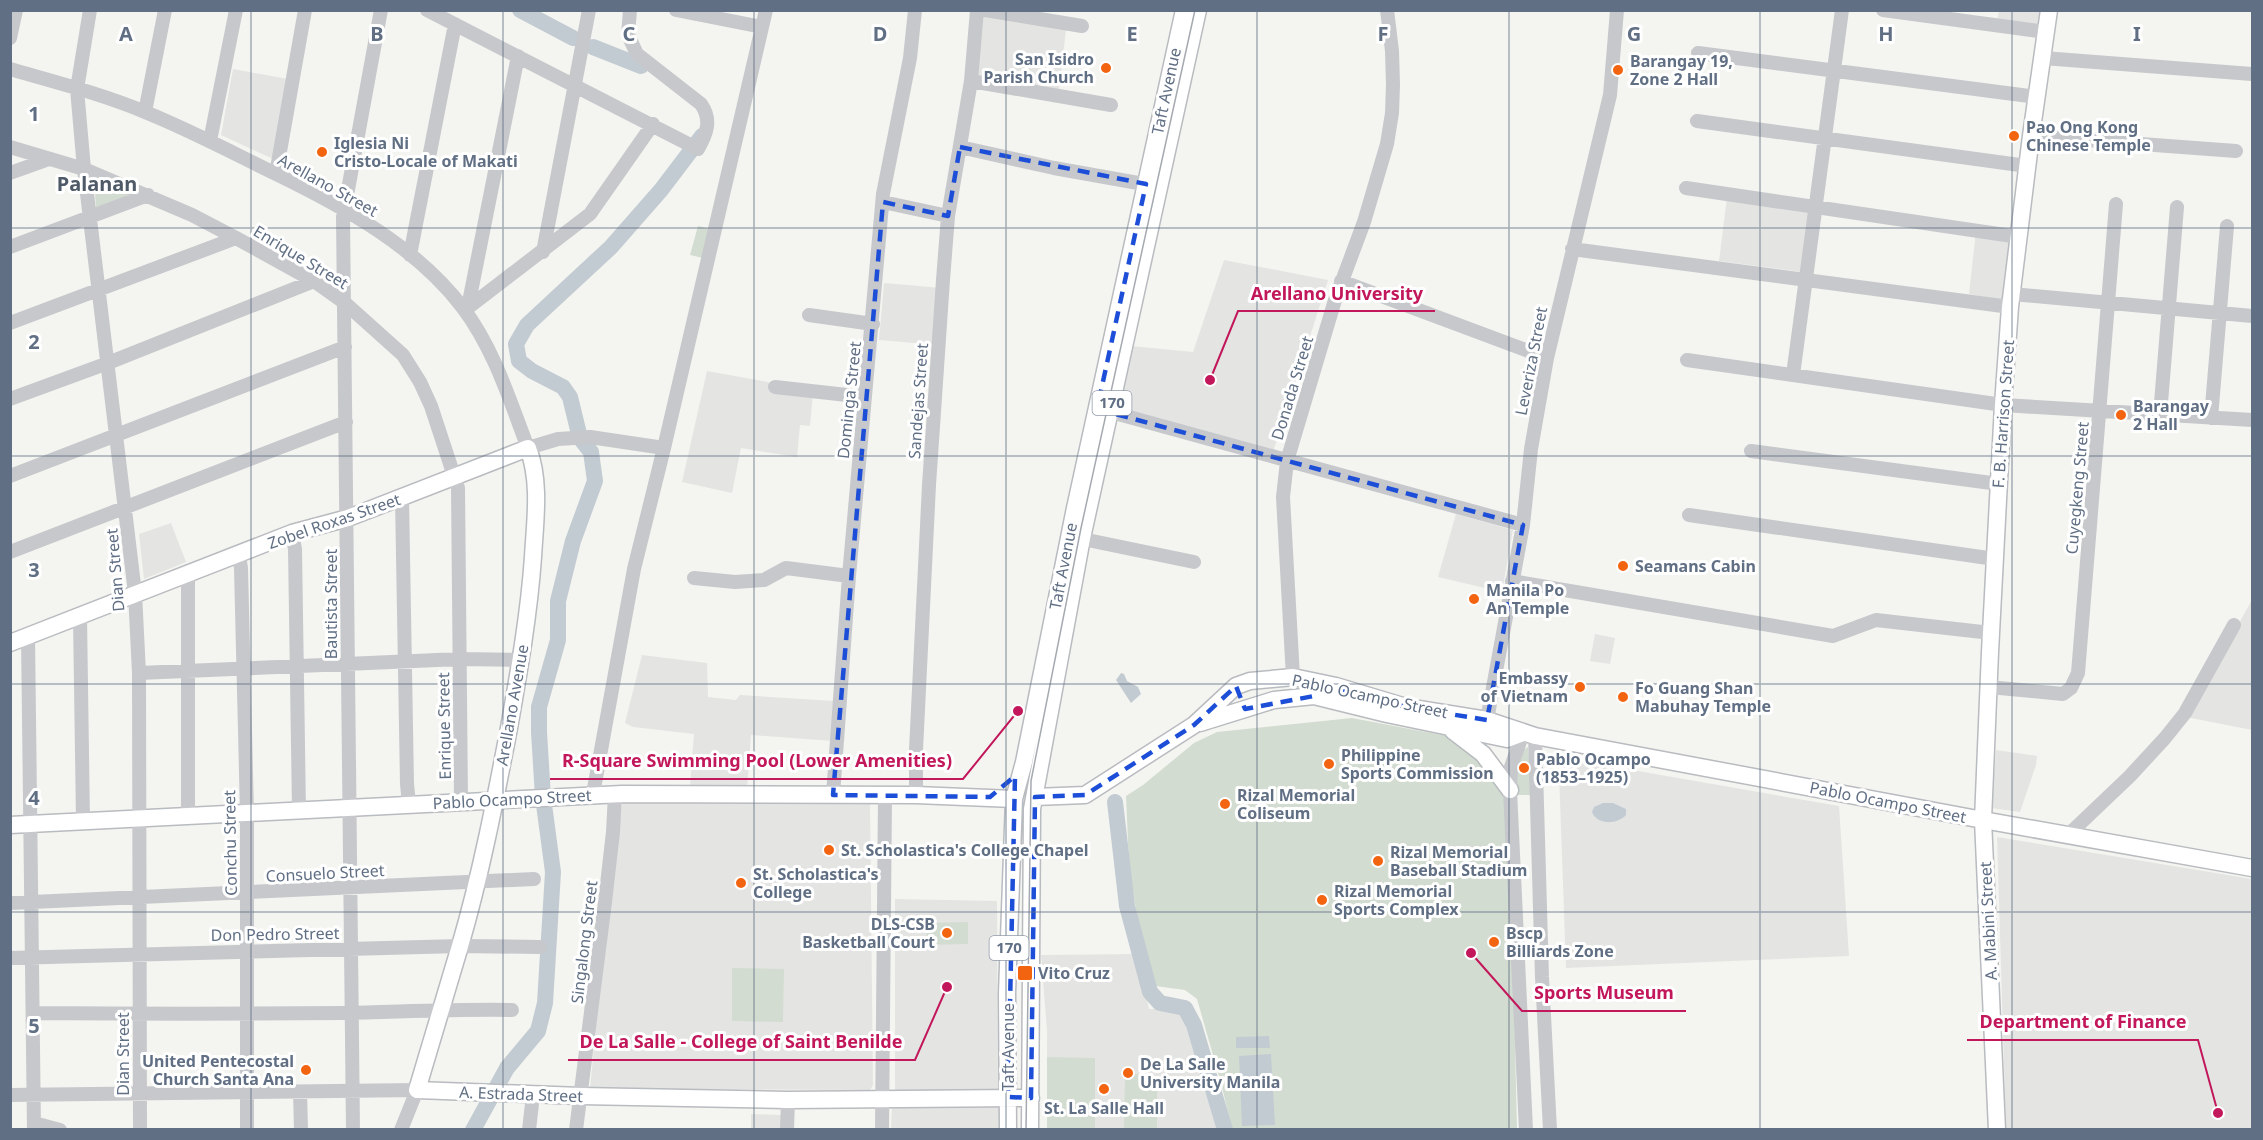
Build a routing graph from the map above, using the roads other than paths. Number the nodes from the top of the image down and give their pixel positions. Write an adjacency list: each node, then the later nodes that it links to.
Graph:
1 (16, 10): 26 (street)
2 (90, 10): 35 (street, Dian Street)
3 (165, 10): 38 (street)
4 (236, 10): 43 (street)
5 (305, 10): 51 (street)
6 (381, 10): 59 (street, Bautista Street)
7 (427, 10): 22 (street)
8 (589, 10): 34 (street)
9 (630, 10): 40 (street)
10 (676, 10): 24 (street)
11 (766, 10): 24 (street)
12 (915, 10): 55 (street, Dominga Street)
13 (977, 10): 33 (street, Sandejas Street)
14 (986, 10): 23 (street)
15 (1184, 10): 52 (main road, Taft Avenue / 170)
16 (1198, 10): 52 (main road, Taft Avenue / 170)
17 (1387, 10): 71 (street, Donada Street)
18 (1617, 10): 66 (street, Leveriza Street)
19 (1842, 10): 31 (street)
20 (1883, 10): 25 (street)
21 (2049, 10): 25 (main road, F. B. Harrison Street)
22 (455, 24): 28 (street); 68 (street)
23 (1082, 26)
24 (762, 27): 100 (street)
25 (2046, 32): 29 (main road, F. B. Harrison Street)
26 (10, 38)
27 (1698, 53): 31 (street)
28 (518, 56): 34 (street); 77 (street)
29 (2043, 58): 32 (street); 36 (main road, F. B. Harrison Street)
30 (10, 69): 35 (street, Arellano Street)
31 (1833, 70): 36 (street); 42 (street)
32 (2253, 74)
33 (971, 81): 37 (street); 45 (street, Sandejas Street)
34 (576, 85): 40 (street); 67 (street)
35 (77, 89): 38 (street, Arellano Street); 49 (street, Dian Street)
36 (2037, 97): 41 (main road, F. B. Harrison Street)
37 (1111, 105)
38 (145, 112): 43 (street, Arellano Street)
39 (1697, 121): 42 (street)
40 (653, 124): 67 (street)
41 (2031, 136): 46 (street); 48 (main road, F. B. Harrison Street)
42 (1824, 139): 48 (street); 58 (street)
43 (210, 141): 51 (street, Arellano Street)
44 (10, 147): 47 (street, Enrique Street)
45 (960, 147): 52 (street); 61 (street, Sandejas Street)
46 (2236, 151)
47 (49, 159): 49 (street, Enrique Street); 50 (street)
48 (2027, 166): 63 (main road, F. B. Harrison Street)
49 (84, 170): 54 (street, Enrique Street); 60 (street, Dian Street)
50 (10, 173)
51 (276, 174): 59 (street, Arellano Street)
52 (1153, 185): 92 (main road, Taft Avenue / 170)
53 (1686, 188): 58 (street)
54 (148, 195): 60 (street); 64 (street, Enrique Street)
55 (883, 202): 61 (street); 82 (street, Dominga Street)
56 (2116, 204): 75 (street, Cuyegkeng Street)
57 (2177, 207): 76 (street)
58 (1814, 208): 63 (street); 69 (street)
59 (345, 210): 68 (street, Arellano Street); 74 (street, Bautista Street)
60 (89, 216): 65 (street); 72 (street, Dian Street)
61 (948, 216): 150 (street, Sandejas Street)
62 (2227, 226): 78 (street)
63 (2019, 237): 73 (main road, F. B. Harrison Street)
64 (236, 238): 70 (street, Enrique Street); 72 (street)
65 (10, 247)
66 (1572, 249): 69 (street); 84 (street, Leveriza Street)
67 (543, 252): 77 (street)
68 (410, 255): 77 (street, Arellano Street)
69 (1804, 280): 73 (street); 87 (street)
70 (314, 281): 74 (street, Enrique Street); 86 (street)
71 (1341, 281): 84 (street); 102 (street, Donada Street)
72 (99, 290): 81 (street); 86 (street, Dian Street)
73 (2011, 301): 75 (street); 91 (main road, F. B. Harrison Street)
74 (345, 303): 83 (street, Bautista Street); 104 (street, Enrique Street)
75 (2108, 303): 76 (street); 93 (street, Cuyegkeng Street)
76 (2168, 308): 78 (street); 94 (street)
77 (466, 309): 99 (street, Arellano Street)
78 (2220, 313): 80 (street); 95 (street)
79 (809, 315): 82 (street)
80 (2253, 316)
81 (10, 323)
82 (873, 324): 89 (street, Dominga Street)
83 (345, 347): 97 (street, Bautista Street); 98 (street)
84 (1547, 358): 110 (street, Leveriza Street)
85 (1687, 360): 87 (street)
86 (108, 363): 90 (street); 98 (street, Dian Street)
87 (1793, 375): 91 (street)
88 (775, 387): 89 (street)
89 (865, 398): 118 (street, Dominga Street)
90 (10, 399)
91 (2003, 405): 93 (street); 105 (main road, F. B. Harrison Street)
92 (1104, 410): 102 (street); 112 (main road, Taft Avenue / 170)
93 (2099, 411): 94 (street); 137 (street, Cuyegkeng Street)
94 (2160, 415): 95 (street)
95 (2211, 418): 96 (street)
96 (2253, 420)
97 (346, 422): 107 (street); 109 (street, Bautista Street)
98 (116, 436): 103 (street); 107 (street, Dian Street)
99 (528, 448): 100 (street, Zobel Roxas Street); 104 (main road, Zobel Roxas Street); 128 (main road, Arellano Avenue)
100 (664, 448): 147 (street)
101 (1751, 451): 105 (street)
102 (1287, 461): 110 (street); 135 (street, Donada Street)
103 (10, 476)
104 (455, 476): 106 (main road, Zobel Roxas Street); 127 (street, Enrique Street)
105 (1999, 484): 115 (main road, F. B. Harrison Street)
106 (402, 497): 109 (main road, Zobel Roxas Street); 129 (street)
107 (126, 508): 113 (street); 121 (street, Dian Street)
108 (1689, 515): 115 (street)
109 (348, 518): 111 (main road, Zobel Roxas Street); 130 (street, Bautista Street)
110 (1523, 525): 120 (street, Leveriza Street)
111 (292, 534): 114 (main road, Zobel Roxas Street); 131 (street)
112 (1076, 537): 116 (street); 144 (main road, Taft Avenue / 170); 152 (main road, Taft Avenue / 170)
113 (10, 552)
114 (239, 556): 117 (main road, Zobel Roxas Street); 132 (street, Conchu Street)
115 (1995, 559): 124 (main road, F. B. Harrison Street)
116 (1194, 562)
117 (188, 574): 121 (main road, Zobel Roxas Street); 133 (street)
118 (849, 576): 119 (street); 148 (street, Dominga Street)
119 (694, 578)
120 (1512, 581): 124 (street); 140 (street, Leveriza Street)
121 (135, 593): 122 (main road, Zobel Roxas Street); 134 (street, Dian Street)
122 (80, 616): 125 (main road, Zobel Roxas Street); 163 (street)
123 (2234, 625): 166 (street)
124 (1991, 633): 137 (main road, F. B. Harrison Street)
125 (28, 636): 126 (main road, Zobel Roxas Street); 164 (street)
126 (10, 643)
127 (460, 659): 128 (street); 129 (street); 155 (street, Enrique Street)
128 (520, 660): 154 (main road, Arellano Avenue)
129 (405, 661): 130 (street); 156 (street)
130 (347, 664): 131 (street); 157 (street, Bautista Street)
131 (297, 666): 132 (street); 158 (street)
132 (242, 669): 133 (street); 159 (street, Conchu Street)
133 (188, 671): 134 (street); 160 (street)
134 (139, 673): 161 (street, Dian Street)
135 (1293, 677): 136 (main road, Pablo Ocampo Street); 138 (main road, Pablo Ocampo Street)
136 (1236, 686): 139 (main road); 141 (main road, Pablo Ocampo Street)
137 (1989, 687): 162 (main road, F. B. Harrison Street)
138 (1312, 688): 139 (main road, Pablo Ocampo Street); 140 (main road, Pablo Ocampo Street); 142 (main road, Pablo Ocampo Street)
139 (1245, 709): 141 (main road, Pablo Ocampo Street)
140 (1487, 720): 143 (main road, Pablo Ocampo Street)
141 (1194, 725): 152 (main road, Pablo Ocampo Street)
142 (1447, 727): 143 (main road, Pablo Ocampo Street); 145 (main road)
143 (1529, 735): 145 (street); 162 (main road, Pablo Ocampo Street); 215 (street)
144 (1024, 762): 151 (main road); 153 (main road, Taft Avenue / 170)
145 (1510, 790): 214 (street)
146 (615, 794): 147 (main road, Pablo Ocampo Street); 148 (main road, Pablo Ocampo Street); 196 (street, Singalong Street)
147 (593, 795): 154 (main road, Pablo Ocampo Street)
148 (833, 795): 149 (main road, Pablo Ocampo Street)
149 (885, 795): 150 (main road, Pablo Ocampo Street); 200 (street)
150 (916, 795): 151 (main road, Pablo Ocampo Street)
151 (990, 797): 153 (main road, Pablo Ocampo Street)
152 (1035, 797): 198 (main road, Taft Avenue / 170)
153 (1014, 799): 197 (main road, Taft Avenue / 170)
154 (496, 800): 155 (main road, Pablo Ocampo Street); 169 (main road, Arellano Avenue)
155 (461, 802): 156 (main road, Pablo Ocampo Street)
156 (409, 804): 157 (main road, Pablo Ocampo Street)
157 (348, 809): 158 (main road, Pablo Ocampo Street); 170 (street, Bautista Street)
158 (299, 811): 159 (main road, Pablo Ocampo Street)
159 (247, 813): 160 (main road, Pablo Ocampo Street); 171 (street, Conchu Street)
160 (188, 816): 161 (main road, Pablo Ocampo Street)
161 (138, 818): 163 (main road, Pablo Ocampo Street); 172 (street, Dian Street)
162 (1983, 820): 166 (main road, Pablo Ocampo Street); 216 (main road, A. Mabini Street)
163 (83, 821): 164 (main road, Pablo Ocampo Street)
164 (31, 824): 165 (main road, Pablo Ocampo Street); 174 (street)
165 (10, 825)
166 (2068, 836): 167 (main road, Pablo Ocampo Street)
167 (2253, 868)
168 (534, 879): 169 (street, Consuelo Street)
169 (477, 881): 170 (street, Consuelo Street); 175 (main road, Arellano Avenue)
170 (350, 888): 171 (street, Consuelo Street); 177 (street, Bautista Street)
171 (247, 894): 172 (street, Consuelo Street); 178 (street, Conchu Street)
172 (139, 898): 174 (street, Consuelo Street); 179 (street, Dian Street)
173 (10, 903): 174 (street, Consuelo Street)
174 (31, 903): 181 (street)
175 (460, 946): 176 (street, Don Pedro Street); 177 (street, Don Pedro Street); 182 (main road, Arellano Avenue)
176 (540, 946)
177 (351, 949): 178 (street, Don Pedro Street); 185 (street, Bautista Street)
178 (248, 951): 179 (street, Don Pedro Street); 184 (street, Conchu Street)
179 (140, 954): 181 (street, Don Pedro Street); 187 (street, Dian Street)
180 (10, 958): 181 (street, Don Pedro Street)
181 (32, 958): 186 (street)
182 (440, 1009): 183 (street); 185 (street); 188 (main road, Arellano Avenue)
183 (512, 1010)
184 (248, 1012): 185 (street); 187 (street); 191 (street, Conchu Street)
185 (352, 1012): 190 (street, Bautista Street)
186 (33, 1013): 187 (street); 194 (street)
187 (139, 1014): 192 (street, Dian Street)
188 (417, 1090): 190 (street, A. Estrada Street); 195 (main road, A. Estrada Street); 207 (street, Arellano Avenue)
189 (300, 1092): 190 (street, A. Estrada Street); 191 (street, A. Estrada Street); 205 (street)
190 (353, 1092): 206 (street, Bautista Street)
191 (248, 1093): 192 (street, A. Estrada Street); 204 (street, Conchu Street)
192 (140, 1094): 194 (street, A. Estrada Street); 203 (street, Dian Street)
193 (10, 1095): 194 (street, A. Estrada Street)
194 (33, 1095): 201 (street)
195 (533, 1095): 196 (main road, A. Estrada Street); 208 (street)
196 (581, 1096): 199 (main road, A. Estrada Street); 209 (street, Singalong Street)
197 (1008, 1097): 198 (main road, A. Estrada Street); 200 (main road, A. Estrada Street); 212 (main road, Taft Avenue / 170)
198 (1031, 1098): 213 (main road, Taft Avenue / 170)
199 (788, 1100): 200 (main road, A. Estrada Street); 210 (street)
200 (882, 1100): 211 (street)
201 (34, 1126): 202 (street)
202 (60, 1130)
203 (140, 1130)
204 (247, 1130)
205 (301, 1130)
206 (353, 1130)
207 (401, 1130)
208 (529, 1130)
209 (576, 1130)
210 (787, 1130)
211 (882, 1130)
212 (1008, 1130)
213 (1030, 1130)
214 (1526, 1130)
215 (1550, 1130)
216 (1997, 1130)

